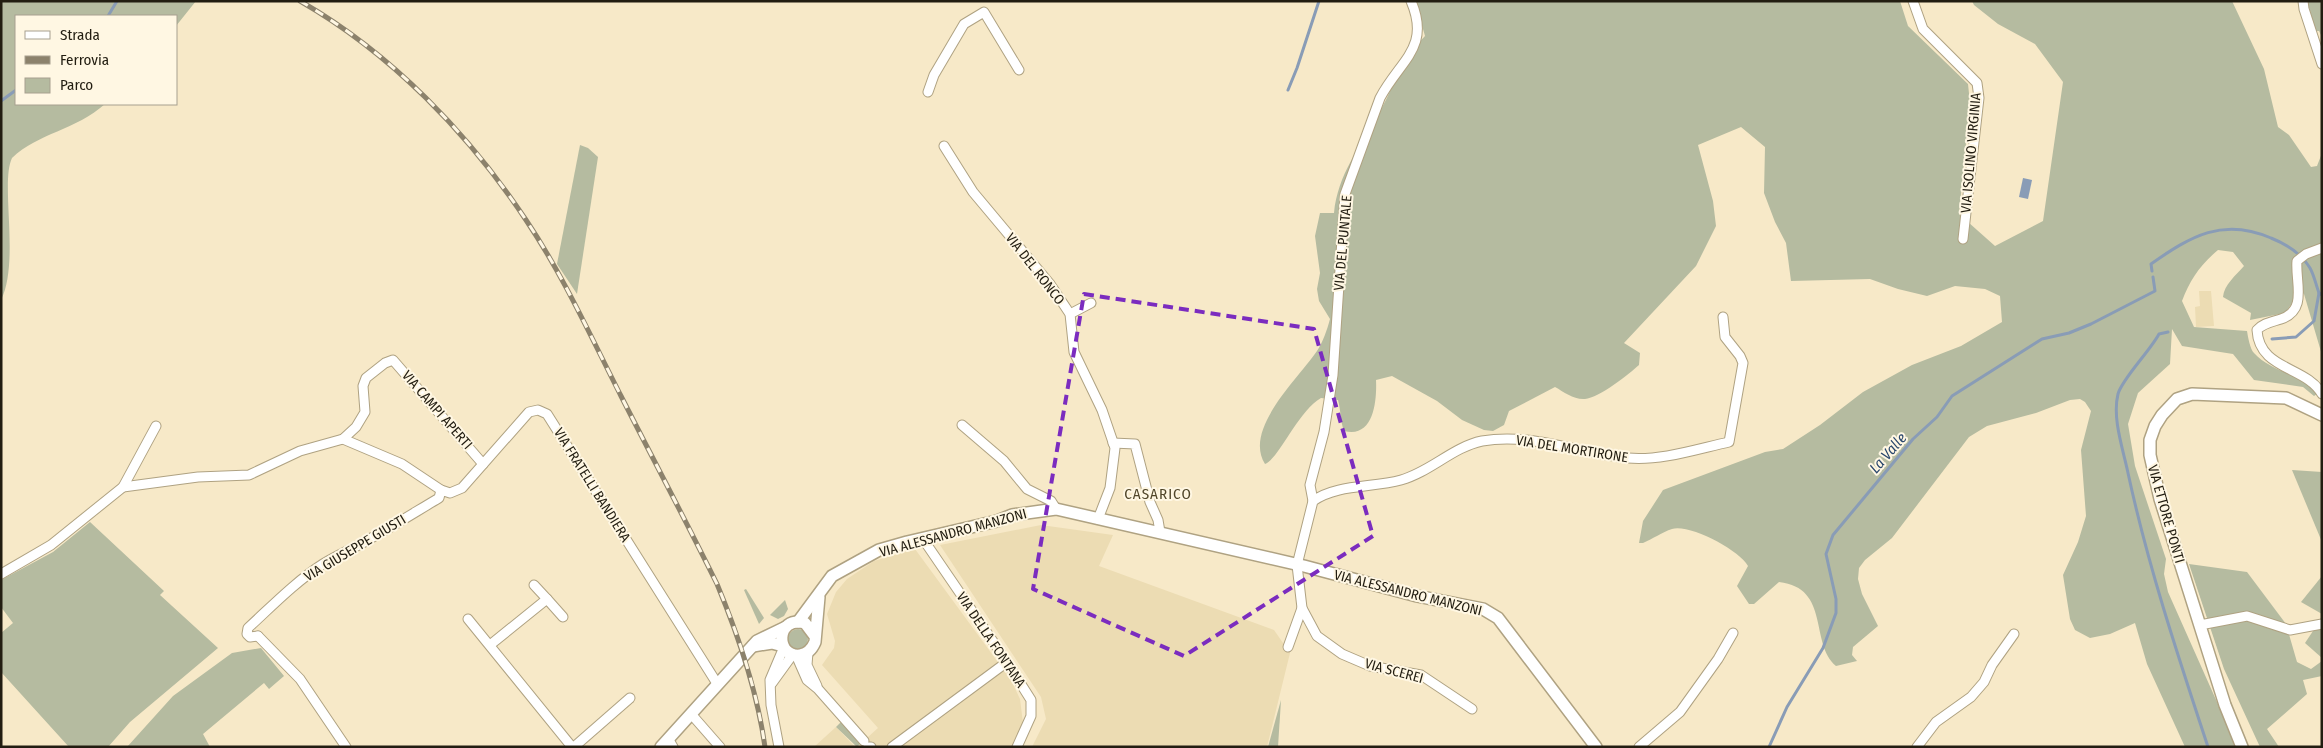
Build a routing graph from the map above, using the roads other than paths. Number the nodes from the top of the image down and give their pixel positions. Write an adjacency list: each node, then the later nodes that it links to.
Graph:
1 (1411, 1): 22 (street, VIA DEL PUNTALE)
2 (1913, 1): 8 (street, VIA ISOLINO VIRGINIA)
3 (2304, 1): 4 (street)
4 (2322, 64)
5 (1019, 70): 6 (street)
6 (928, 92)
7 (944, 146): 11 (street, VIA DEL RONCO)
8 (1963, 239)
9 (2322, 248): 13 (street)
10 (1091, 303): 11 (street)
11 (1070, 314): 18 (street, VIA DEL RONCO)
12 (1724, 317): 22 (street, VIA DEL MORTIRONE)
13 (2322, 394)
14 (2322, 414): 37 (street, VIA ETTORE PONTI)
15 (962, 425): 23 (street)
16 (156, 426): 20 (street)
17 (343, 440): 19 (street, VIA CAMPI APERTI); 20 (street); 21 (street)
18 (1113, 443): 24 (street, VIA DEL RONCO); 25 (street)
19 (483, 464): 21 (street, VIA FRATELLI BANDIERA); 48 (street, VIA FRATELLI BANDIERA)
20 (123, 487): 28 (street)
21 (440, 494): 55 (street, VIA GIUSEPPE GIUSTI)
22 (1313, 501): 27 (street)
23 (1056, 509): 24 (street, VIA ALESSANDRO MANZONI); 26 (street, VIA ALESSANDRO MANZONI)
24 (1098, 518): 25 (street, VIA ALESSANDRO MANZONI)
25 (1160, 532): 27 (street, VIA ALESSANDRO MANZONI)
26 (923, 539): 30 (street, VIA ALESSANDRO MANZONI); 47 (street, VIA DELLA FONTANA)
27 (1297, 565): 32 (street, VIA SCEREI); 61 (street, VIA ALESSANDRO MANZONI)
28 (1, 574)
29 (534, 585): 31 (street)
30 (819, 596): 35 (street, VIA ALESSANDRO MANZONI); 41 (street, VIA ALESSANDRO MANZONI)
31 (547, 599): 33 (street); 42 (street)
32 (1302, 608): 44 (street, VIA SCEREI); 51 (street, VIA SCEREI)
33 (563, 617)
34 (468, 619): 42 (street)
35 (798, 622): 38 (street, VIA ALESSANDRO MANZONI); 41 (street)
36 (2322, 624): 37 (street)
37 (2200, 625): 64 (street, VIA ETTORE PONTI)
38 (786, 628): 43 (street, VIA ALESSANDRO MANZONI); 45 (street)
39 (1733, 633): 62 (street)
40 (2014, 634): 63 (street)
41 (814, 635): 46 (street, VIA ALESSANDRO MANZONI)
42 (490, 645): 56 (street)
43 (753, 646): 45 (street); 48 (street, VIA ALESSANDRO MANZONI)
44 (1288, 647)
45 (789, 651): 46 (street); 49 (street, VIA ALESSANDRO MANZONI); 58 (street)
46 (808, 652): 49 (street, VIA ALESSANDRO MANZONI)
47 (1007, 662): 59 (street); 60 (street, VIA DELLA FONTANA)
48 (718, 685): 52 (street, VIA ALESSANDRO MANZONI)
49 (818, 689): 54 (street, VIA ALESSANDRO MANZONI)
50 (630, 698): 56 (street)
51 (1472, 709)
52 (692, 715): 53 (street, VIA ALESSANDRO MANZONI); 57 (street)
53 (668, 744)
54 (867, 745)
55 (346, 747)
56 (573, 747)
57 (720, 747)
58 (779, 747)
59 (892, 747)
60 (1017, 747)
61 (1596, 747)
62 (1639, 747)
63 (1917, 747)
64 (2242, 747)

